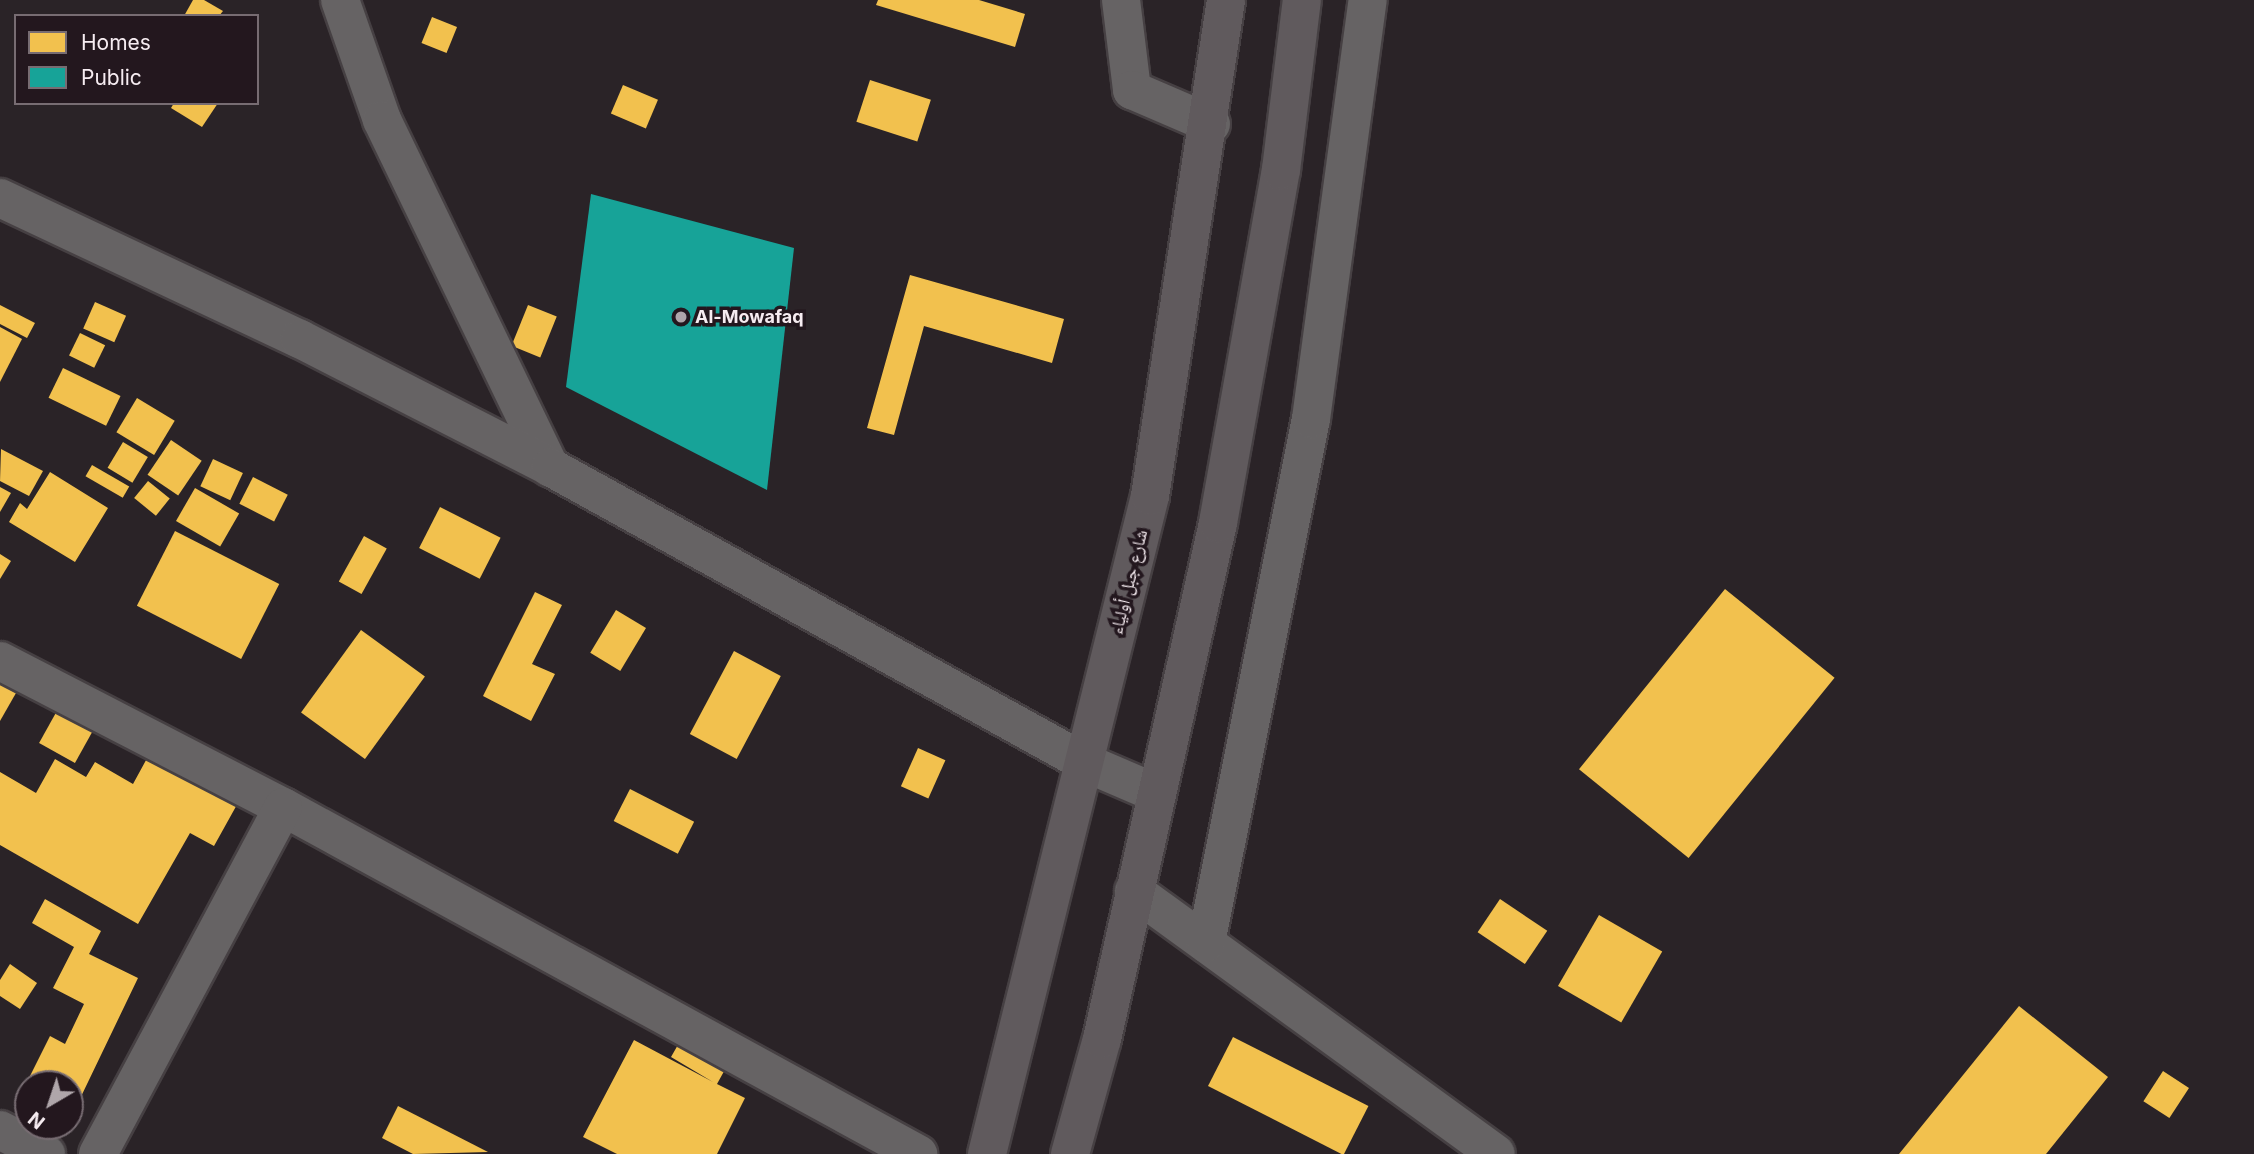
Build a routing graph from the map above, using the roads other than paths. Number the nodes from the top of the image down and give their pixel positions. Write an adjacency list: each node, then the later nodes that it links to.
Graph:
1 (340, 0): 8 (street)
2 (1121, 0): 6 (street)
3 (1226, 0): 6 (main road, شارع جبل أولياء)
4 (1302, 0): 11 (main road)
5 (1368, 0): 14 (street)
6 (1211, 124): 10 (main road, شارع جبل أولياء)
7 (0, 198): 8 (street)
8 (550, 467): 10 (street)
9 (0, 661): 12 (street)
10 (1086, 763): 11 (street); 19 (main road, شارع جبل أولياء)
11 (1156, 793): 13 (main road)
12 (283, 807): 17 (street); 18 (street)
13 (1134, 891): 14 (street); 20 (main road)
14 (1206, 943): 21 (street)
15 (0, 1130): 16 (street)
16 (46, 1154)
17 (98, 1154)
18 (918, 1154)
19 (987, 1154)
20 (1070, 1154)
21 (1496, 1154)

